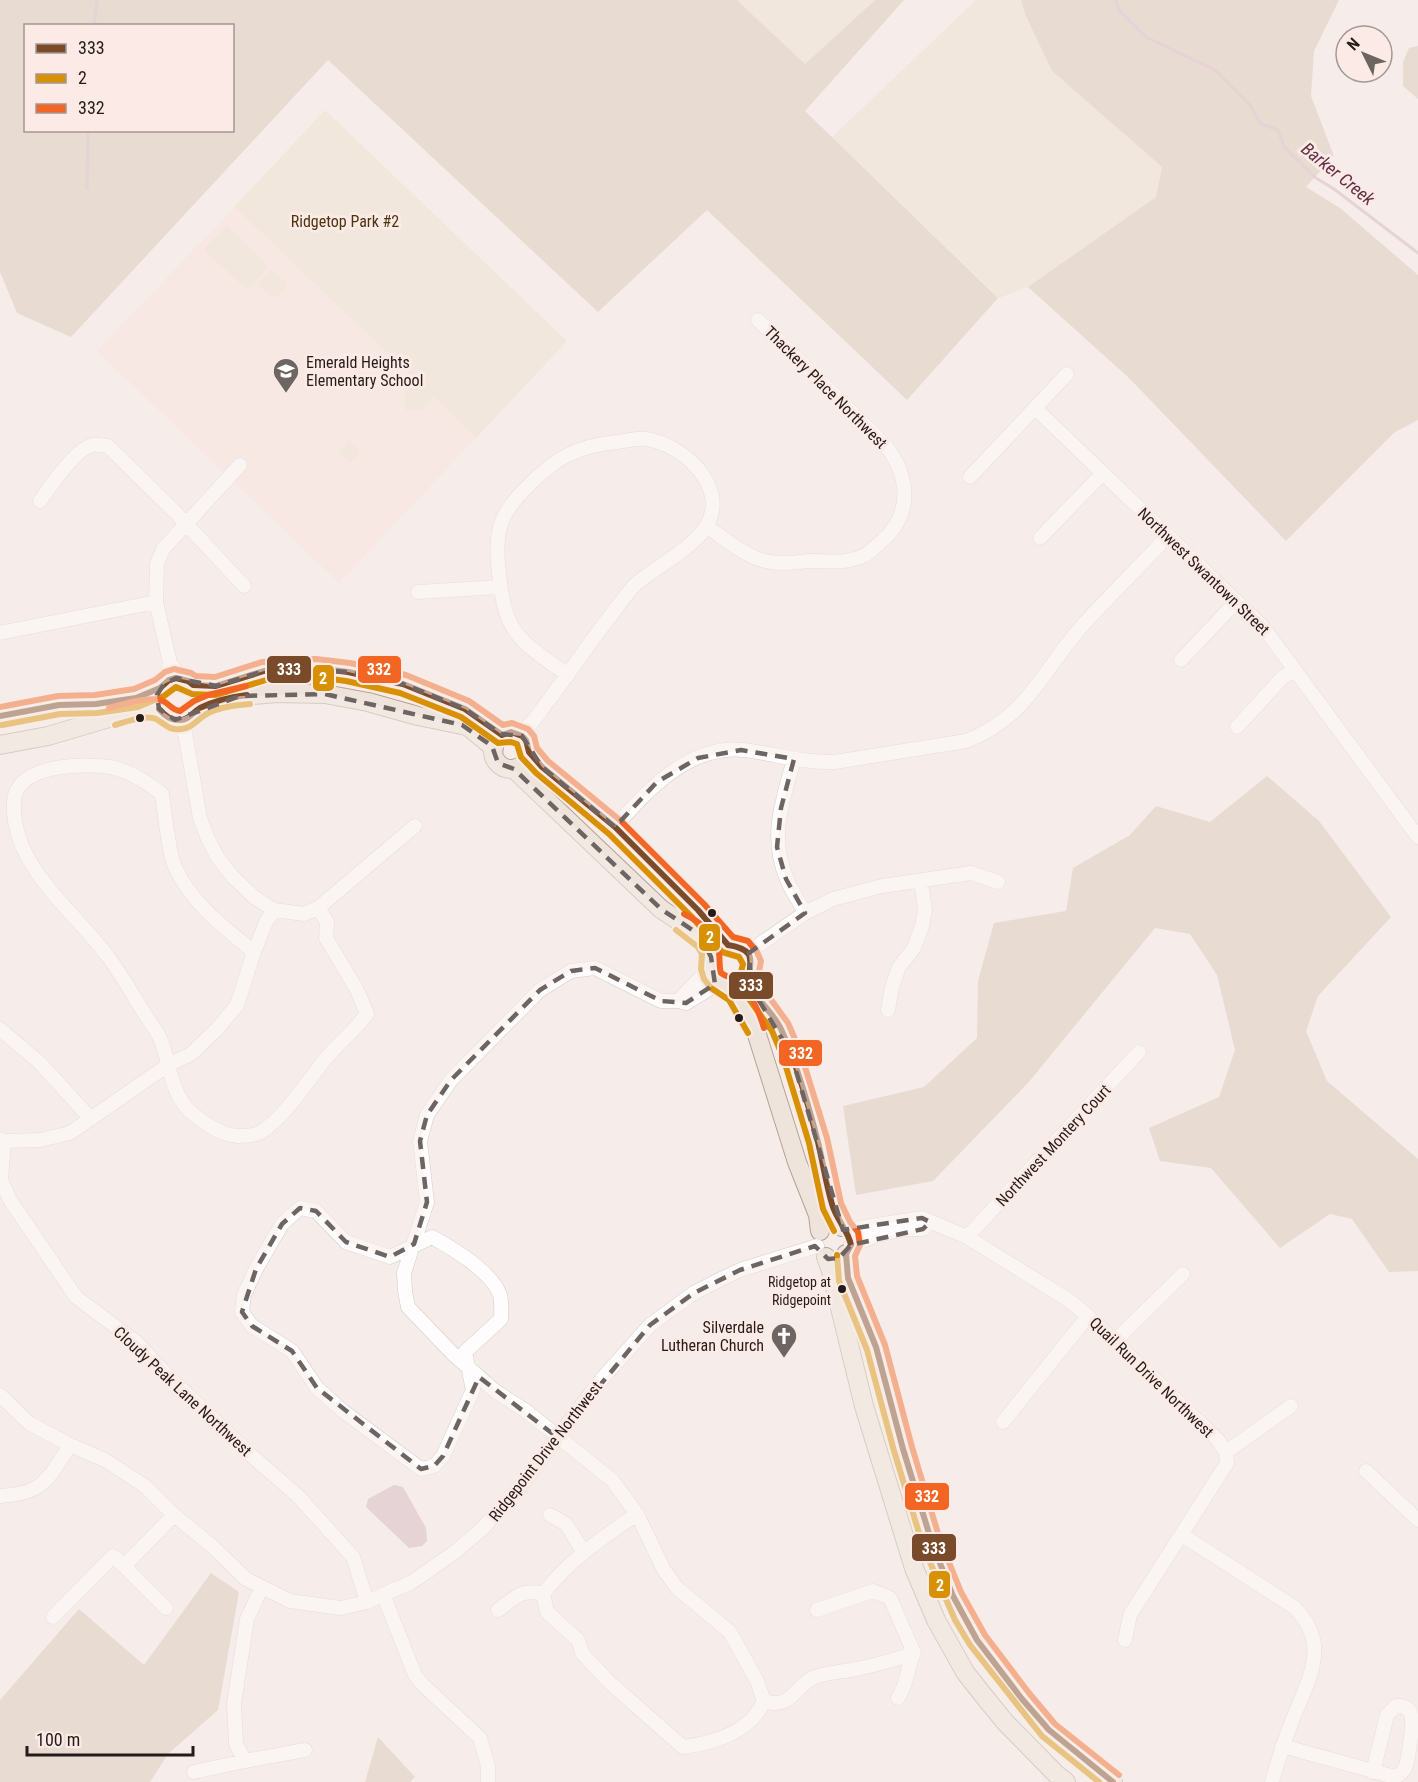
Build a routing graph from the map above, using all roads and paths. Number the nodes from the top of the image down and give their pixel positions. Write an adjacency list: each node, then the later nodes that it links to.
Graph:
1 (758, 320): 9 (street, Thackery Place Northwest)
2 (1067, 374): 3 (street)
3 (1035, 408): 5 (street, Northwest Swantown Street); 6 (street)
4 (240, 465): 8 (street)
5 (1103, 473): 10 (street, Northwest Swantown Street); 11 (street)
6 (970, 477)
7 (40, 501): 8 (street)
8 (185, 523): 12 (street); 16 (street)
9 (706, 526): 13 (street); 21 (street)
10 (1168, 536): 15 (street, Northwest Swantown Street); 30 (street)
11 (1040, 538)
12 (244, 586)
13 (500, 587): 14 (street); 21 (street)
14 (418, 592)
15 (1237, 601): 18 (street); 20 (street, Northwest Swantown Street)
16 (156, 602): 17 (street); 19 (street)
17 (0, 633)
18 (1181, 660)
19 (170, 663): 22 (street); 23 (street)
20 (1295, 670): 27 (street); 34 (street, Northwest Swantown Street)
21 (568, 675): 28 (street)
22 (188, 682): 23 (main road); 26 (main road); 28 (main road)
23 (162, 686): 24 (main road); 25 (main road)
24 (166, 714): 26 (main road); 29 (main road)
25 (0, 716)
26 (191, 720): 28 (main road); 38 (street)
27 (1237, 727)
28 (515, 739): 31 (main road); 31 (main road); 33 (main road)
29 (0, 745)
30 (794, 759): 33 (street); 39 (street)
31 (514, 769): 42 (main road)
32 (415, 826): 37 (street)
33 (615, 827): 40 (main road)
34 (1418, 837)
35 (921, 881): 36 (street); 39 (street); 44 (street)
36 (998, 882)
37 (318, 908): 38 (street); 47 (street)
38 (274, 910): 41 (street)
39 (805, 913): 40 (street)
40 (744, 949): 42 (main road); 43 (main road)
41 (254, 952): 47 (street); 47 (street)
42 (717, 974): 43 (main road); 52 (street); 53 (main road)
43 (749, 976): 51 (main road)
44 (888, 1010)
45 (0, 1029): 48 (street)
46 (1140, 1052): 50 (street, Northwest Montery Court)
47 (168, 1065): 48 (street)
48 (91, 1119): 49 (street)
49 (2, 1140): 76 (street, Cloudy Peak Lane Northwest)
50 (967, 1237): 51 (street, Quail Run Drive Northwest); 55 (street, Quail Run Drive Northwest)
51 (846, 1239): 53 (main road); 53 (main road); 92 (main road)
52 (414, 1244): 57 (street); 57 (street); 57 (street)
53 (821, 1245): 61 (street, Ridgepoint Drive Northwest); 91 (main road)
54 (1183, 1274): 56 (street)
55 (1088, 1316): 56 (street, Quail Run Drive Northwest); 60 (street)
56 (1115, 1341): 63 (street, Quail Run Drive Northwest)
57 (468, 1367): 61 (street)
58 (0, 1395): 62 (street, Ridgepoint Drive Northwest)
59 (1291, 1406): 63 (street)
60 (1003, 1422)
61 (557, 1437): 66 (street); 74 (street, Ridgepoint Drive Northwest)
62 (70, 1445): 65 (street); 67 (street, Ridgepoint Drive Northwest)
63 (1226, 1452): 70 (street, Quail Run Drive Northwest)
64 (1366, 1470): 69 (street)
65 (0, 1496)
66 (637, 1514): 71 (street); 84 (street)
67 (174, 1515): 72 (street); 73 (street, Ridgepoint Drive Northwest)
68 (550, 1515): 71 (street)
69 (1417, 1517)
70 (1182, 1536): 81 (street, Quail Run Drive Northwest); 85 (street)
71 (583, 1551): 75 (street)
72 (124, 1566): 77 (street); 80 (street)
73 (262, 1587): 76 (street, Ridgepoint Drive Northwest); 87 (street)
74 (383, 1594): 76 (street, Ridgepoint Drive Northwest); 90 (street)
75 (543, 1594): 78 (street); 84 (street)
76 (367, 1602)
77 (166, 1608)
78 (498, 1610)
79 (817, 1610): 82 (street)
80 (53, 1617)
81 (1125, 1640)
82 (914, 1653): 83 (street); 84 (street)
83 (898, 1698)
84 (764, 1701)
85 (1282, 1746): 89 (street); 93 (street)
86 (304, 1750): 87 (street)
87 (245, 1761): 88 (street)
88 (194, 1772)
89 (1373, 1772): 89 (street)
90 (488, 1782)
91 (1066, 1782)
92 (1113, 1782)
93 (1272, 1782)

